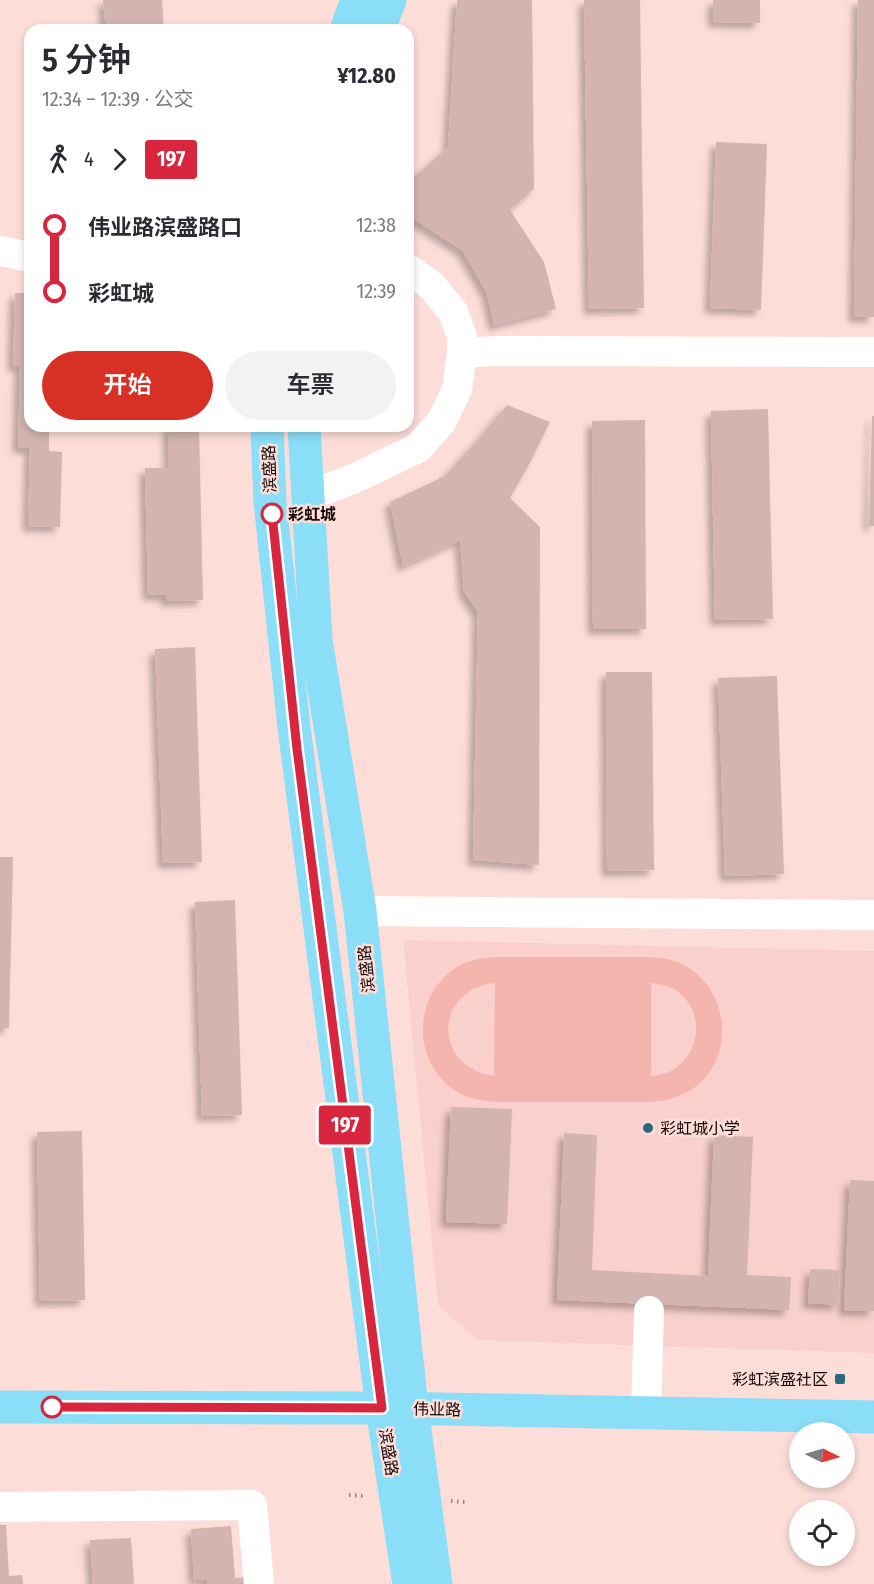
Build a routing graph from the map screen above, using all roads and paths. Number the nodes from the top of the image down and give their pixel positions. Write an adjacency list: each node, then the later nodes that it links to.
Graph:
1 (357, 0): 3 (main road)
2 (390, 0): 4 (main road)
3 (348, 24)
4 (380, 24)
5 (0, 251): 6 (street)
6 (24, 256)
7 (414, 273): 9 (street)
8 (874, 352): 9 (street)
9 (462, 353): 12 (street)
10 (267, 432): 17 (main road, 滨盛路)
11 (304, 432): 12 (main road, 滨盛路)
12 (308, 496): 13 (main road, 滨盛路)
13 (360, 911): 14 (street); 17 (main road, 滨盛路)
14 (874, 915)
15 (649, 1311): 18 (street)
16 (0, 1407): 17 (main road, 伟业路)
17 (397, 1408): 18 (main road, 伟业路); 22 (main road, 滨盛路); 23 (main road, 滨盛路)
18 (646, 1413): 19 (main road, 伟业路)
19 (874, 1417)
20 (0, 1507): 21 (street)
21 (259, 1584)
22 (409, 1584)
23 (436, 1584)

